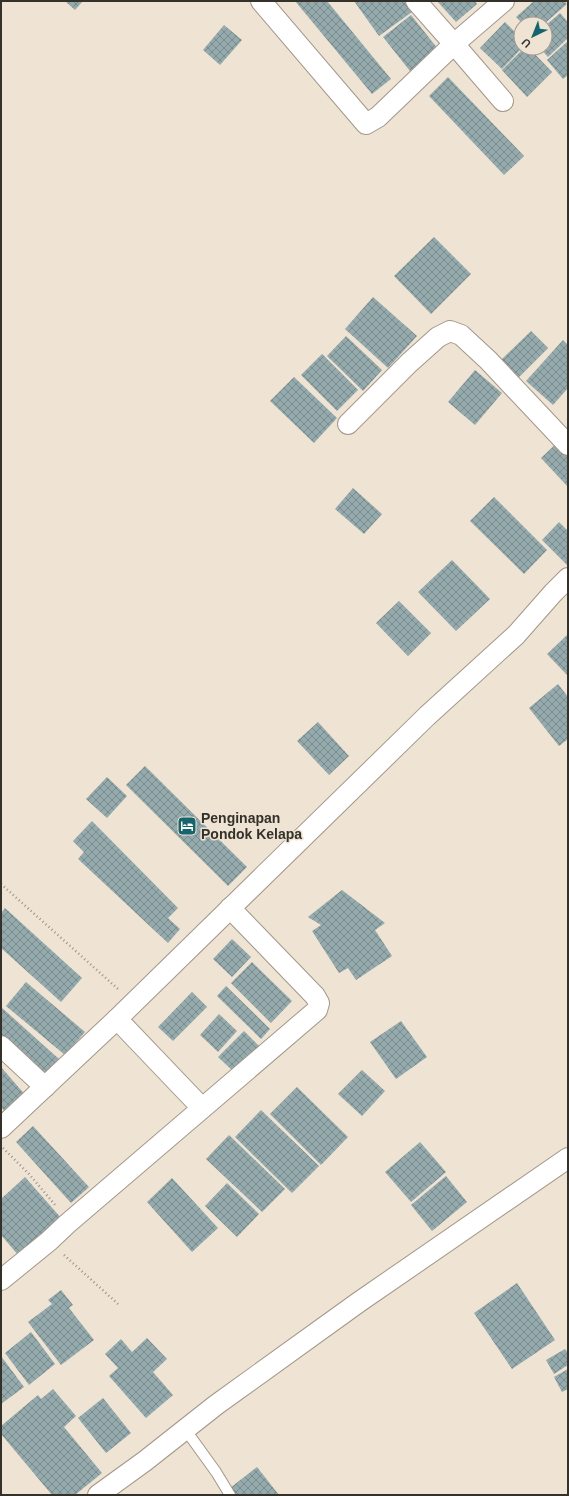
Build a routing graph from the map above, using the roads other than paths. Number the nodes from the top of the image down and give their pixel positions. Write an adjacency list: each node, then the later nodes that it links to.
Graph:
1 (261, 1): 4 (street)
2 (416, 1): 4 (street)
3 (504, 1): 4 (street)
4 (454, 44): 5 (street)
5 (504, 101)
6 (348, 424): 7 (street)
7 (568, 445)
8 (568, 578): 9 (street)
9 (230, 908): 10 (street); 13 (street)
10 (117, 1019): 12 (street); 13 (street)
11 (1, 1046): 12 (street)
12 (45, 1087): 14 (street)
13 (202, 1108): 16 (street)
14 (1, 1128)
15 (568, 1158): 17 (street)
16 (1, 1280)
17 (185, 1429): 18 (street); 19 (lane)
18 (98, 1495)
19 (230, 1495)

